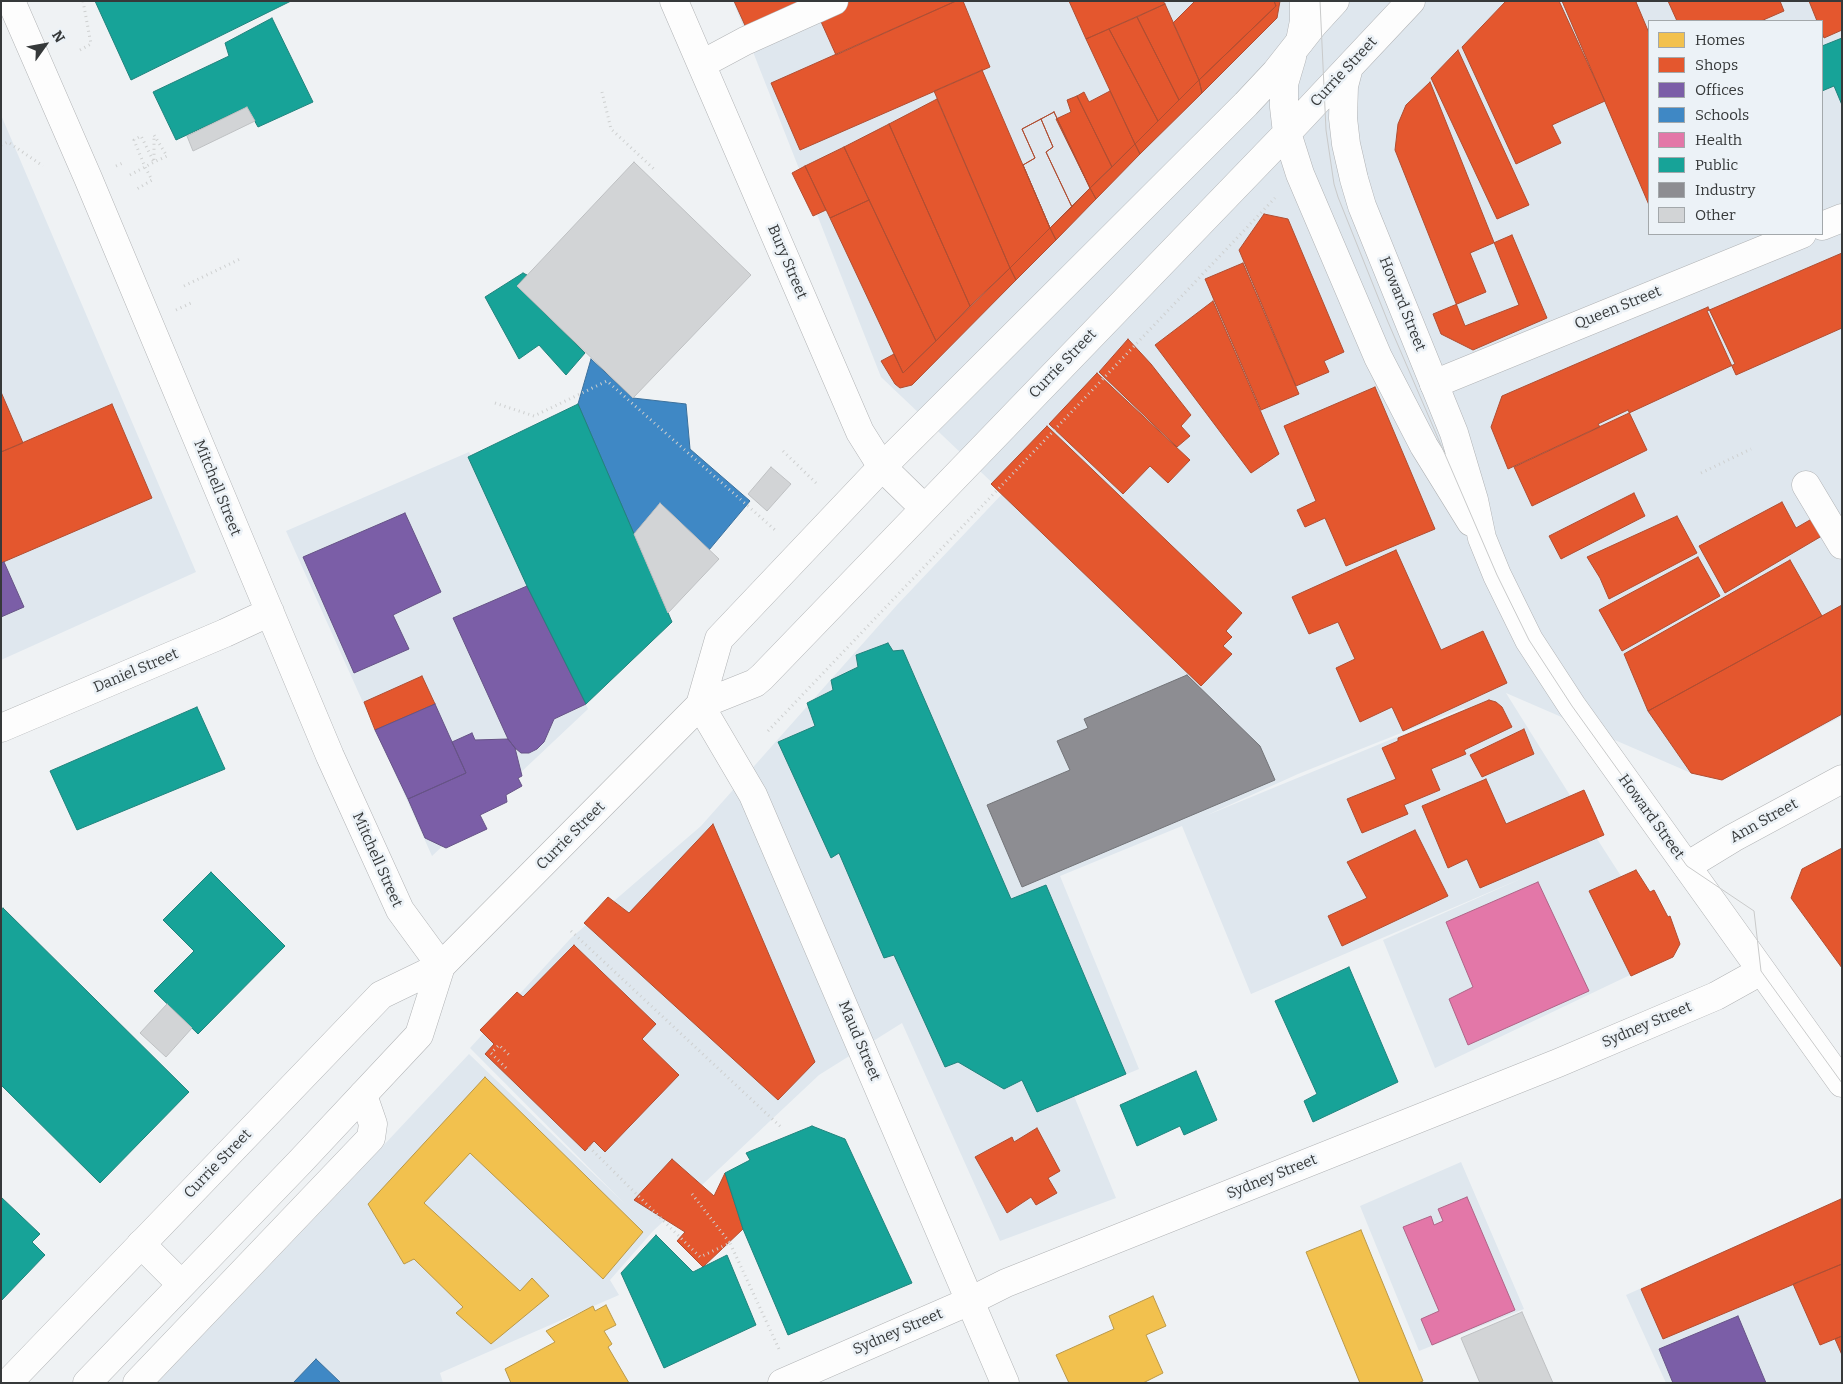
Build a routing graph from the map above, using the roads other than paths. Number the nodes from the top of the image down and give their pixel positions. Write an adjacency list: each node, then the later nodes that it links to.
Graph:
1 (11, 1): 21 (main road, Mitchell Street)
2 (674, 1): 8 (main road, Bury Street)
3 (834, 1): 8 (main road)
4 (1304, 1): 7 (main road)
5 (1335, 1): 7 (main road, Currie Street)
6 (1411, 1): 9 (main road, Currie Street)
7 (1298, 44): 10 (main road, Howard Street); 16 (main road, Currie Street)
8 (702, 64): 16 (main road, Bury Street)
9 (1348, 67): 10 (main road, Currie Street); 14 (main road, Howard Street)
10 (1287, 133): 15 (main road, Howard Street); 18 (main road, Currie Street)
11 (1842, 218): 12 (main road)
12 (1823, 226)
13 (1800, 235): 14 (main road, Queen Street)
14 (1434, 384): 15 (main road, Queen Street); 19 (main road, Howard Street)
15 (1398, 398): 19 (main road, Howard Street)
16 (882, 467): 18 (main road, Bury Street); 22 (main road, Currie Street)
17 (1806, 485): 20 (main road)
18 (924, 508): 22 (main road, Currie Street)
19 (1482, 538): 25 (main road, Howard Street)
20 (1842, 545)
21 (270, 612): 23 (main road, Daniel Street); 26 (main road, Mitchell Street)
22 (700, 705): 26 (main road, Currie Street); 32 (main road, Maud Street)
23 (1, 728)
24 (1842, 779): 25 (main road, Ann Street)
25 (1687, 866): 27 (main road, Howard Street)
26 (441, 966): 29 (main road, Currie Street); 30 (main road, Currie Street)
27 (1761, 971): 28 (main road, Howard Street); 32 (main road, Sydney Street)
28 (1842, 1083)
29 (363, 1095): 31 (main road, Currie Street); 35 (main road)
30 (140, 1244): 31 (main road); 33 (main road, Currie Street)
31 (181, 1284): 34 (main road, Currie Street)
32 (970, 1301): 36 (main road, Sydney Street); 37 (main road, Maud Street)
33 (8, 1383)
34 (86, 1383)
35 (137, 1383)
36 (782, 1383)
37 (1006, 1383)

